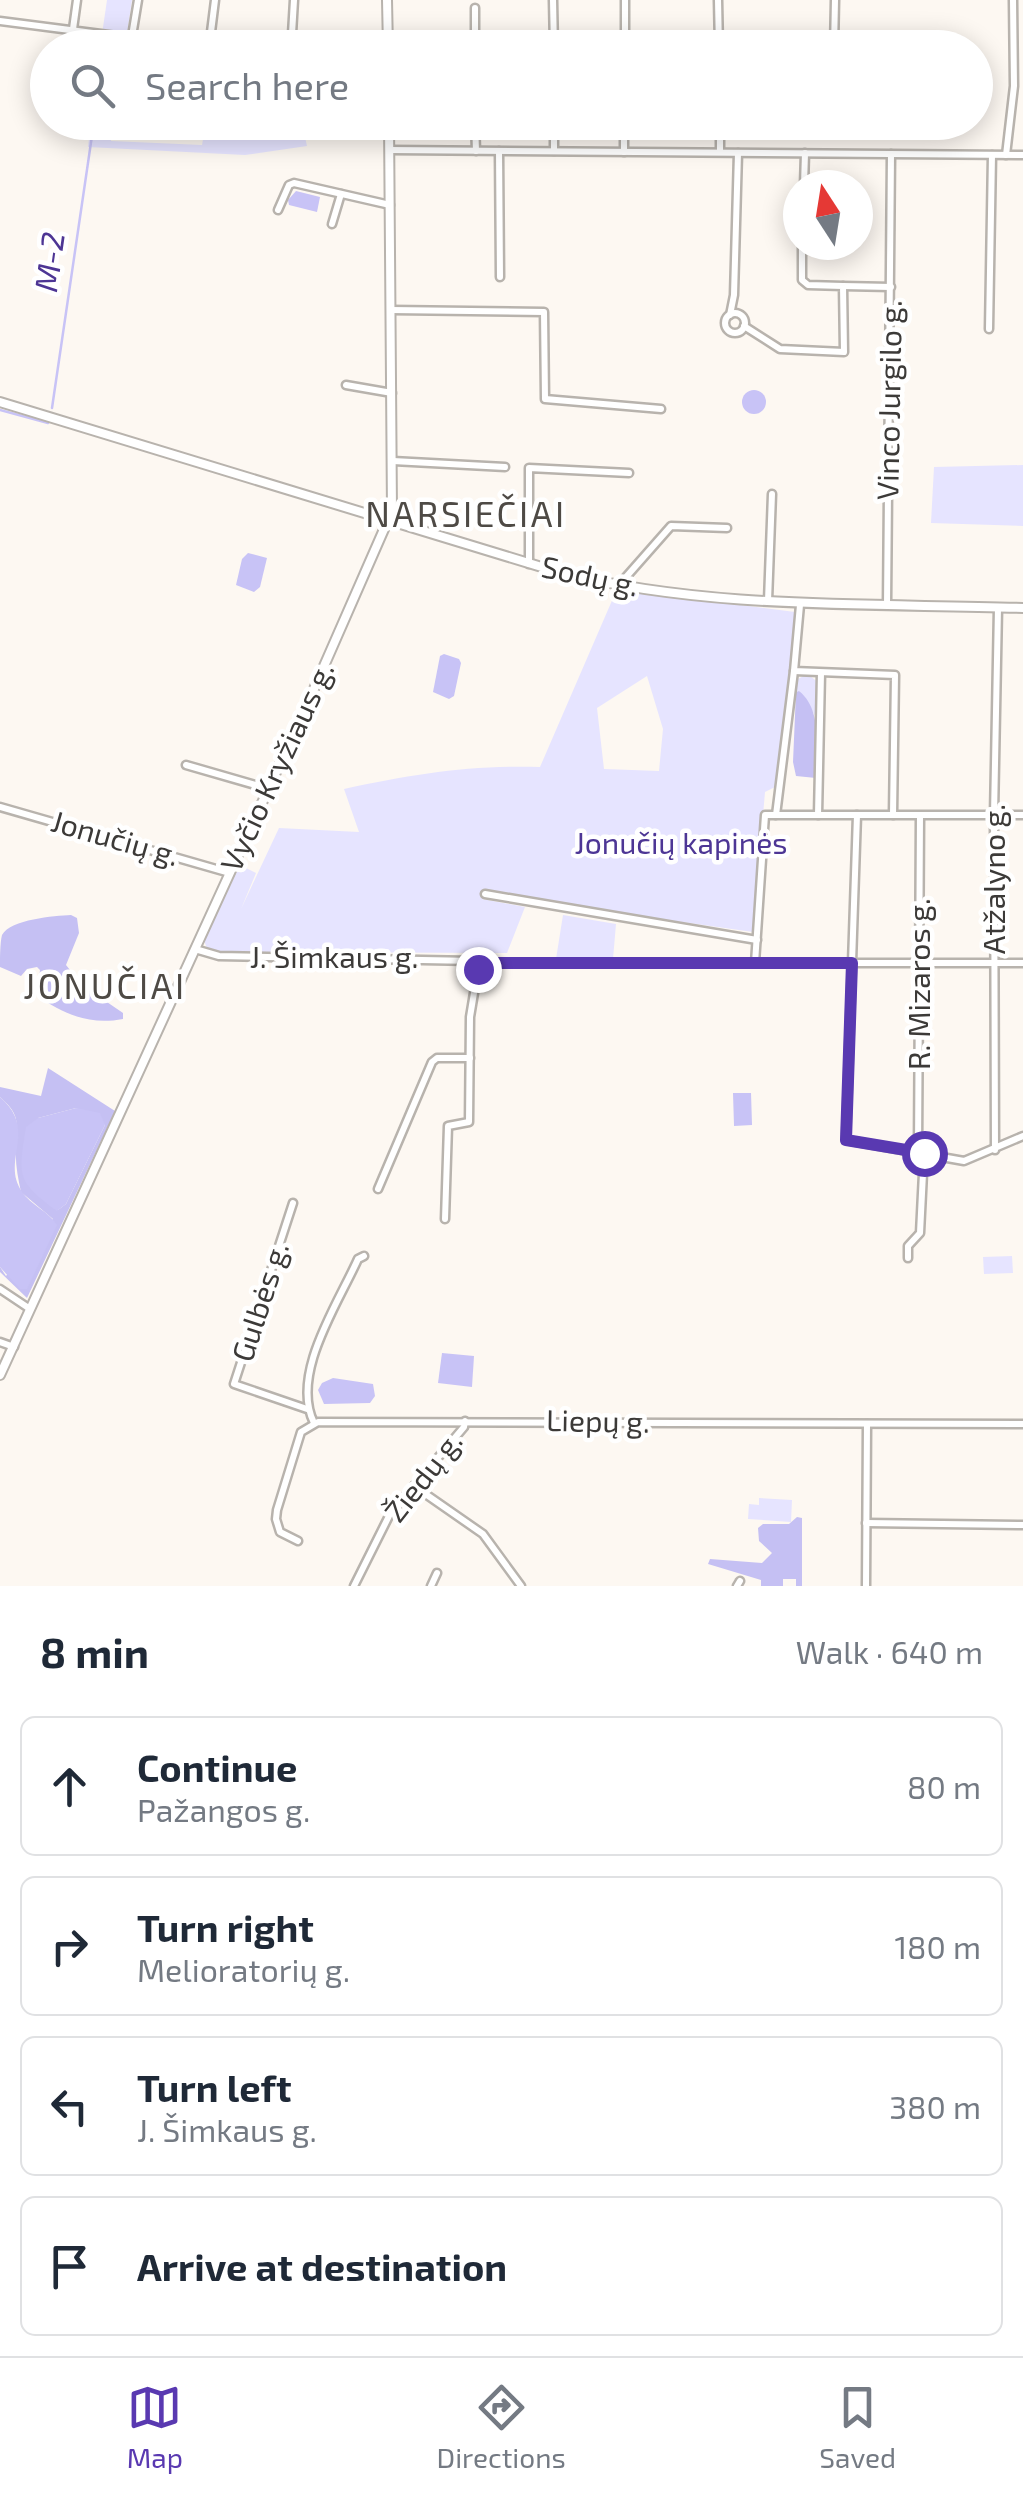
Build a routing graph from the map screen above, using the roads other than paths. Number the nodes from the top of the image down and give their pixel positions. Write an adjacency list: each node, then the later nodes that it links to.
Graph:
1 (77, 0): 13 (street)
2 (138, 0): 14 (street)
3 (216, 0): 15 (street)
4 (294, 0): 16 (street)
5 (387, 0): 17 (street)
6 (554, 0): 19 (street)
7 (624, 0): 20 (street)
8 (718, 0): 21 (street)
9 (835, 0): 22 (street)
10 (1013, 0): 38 (street)
11 (475, 8): 18 (street)
12 (0, 21): 13 (street)
13 (73, 30)
14 (133, 30)
15 (211, 30)
16 (292, 30)
17 (388, 30)
18 (475, 30)
19 (554, 30)
20 (624, 30)
21 (719, 30)
22 (834, 30)
23 (390, 140): 28 (street, Vyčio Kryžiaus g.)
24 (476, 140): 29 (street)
25 (554, 140): 31 (street)
26 (624, 140): 32 (street)
27 (720, 140): 33 (street)
28 (390, 150): 29 (street); 42 (street, Vyčio Kryžiaus g.)
29 (476, 151): 30 (street)
30 (499, 151): 31 (street); 46 (street)
31 (554, 151): 32 (street)
32 (624, 152): 33 (street)
33 (720, 152): 34 (street)
34 (738, 152): 35 (street); 49 (street)
35 (804, 153): 36 (street); 40 (street)
36 (892, 154): 37 (street); 48 (street, Vinco Jurgilo g.)
37 (992, 154): 38 (street); 54 (street)
38 (1006, 155): 39 (street)
39 (1023, 155)
40 (804, 170)
41 (341, 194): 42 (street); 43 (street); 44 (street)
42 (390, 205): 50 (street, Vyčio Kryžiaus g.)
43 (278, 210)
44 (332, 224)
45 (802, 260): 47 (street)
46 (500, 278)
47 (843, 286): 48 (street); 53 (street)
48 (891, 287): 69 (street, Vinco Jurgilo g.)
49 (734, 295): 51 (street); 52 (street)
50 (391, 310): 56 (street, Vyčio Kryžiaus g.); 58 (street)
51 (730, 315): 52 (street); 53 (street)
52 (741, 315): 53 (street)
53 (744, 326)
54 (989, 329)
55 (346, 385): 56 (street)
56 (392, 394): 59 (street, Vyčio Kryžiaus g.)
57 (0, 402): 63 (street, Sodų g.)
58 (660, 409)
59 (392, 461): 60 (street); 63 (street, Vyčio Kryžiaus g.)
60 (505, 468)
61 (629, 473): 65 (street)
62 (772, 494): 67 (street)
63 (389, 520): 65 (street, Sodų g.); 75 (street, Vyčio Kryžiaus g.)
64 (727, 528): 66 (street)
65 (529, 564): 66 (street, Sodų g.)
66 (618, 586): 67 (street, Sodų g.)
67 (768, 602): 68 (street, Sodų g.)
68 (800, 605): 69 (street, Sodų g.); 72 (street)
69 (887, 605): 70 (street, Sodų g.)
70 (998, 608): 71 (street, Sodų g.); 81 (street, Atžalyno g.)
71 (1023, 608)
72 (794, 671): 73 (street); 77 (street)
73 (821, 672): 78 (street); 80 (street)
74 (186, 764): 75 (street)
75 (269, 789): 84 (street, Vyčio Kryžiaus g.)
76 (0, 806): 84 (street, Jonučių g.)
77 (776, 815): 78 (street); 86 (street)
78 (818, 815): 79 (street)
79 (857, 815): 80 (street); 91 (street)
80 (892, 815): 83 (street)
81 (994, 815): 82 (street); 83 (street); 93 (street, Atžalyno g.)
82 (1023, 815)
83 (920, 816): 92 (street, R. Mizaros g.)
84 (230, 873): 87 (street, Vyčio Kryžiaus g.)
85 (485, 894): 86 (street)
86 (757, 940): 90 (street)
87 (195, 949): 88 (street, J. Šimkaus g.); 106 (street, Vyčio Kryžiaus g.)
88 (474, 961): 89 (street, J. Šimkaus g.); 95 (street)
89 (486, 963): 90 (street, J. Šimkaus g.); 95 (street)
90 (755, 963): 91 (street, J. Šimkaus g.)
91 (852, 963): 92 (street, J. Šimkaus g.); 99 (street)
92 (922, 963): 93 (street, J. Šimkaus g.); 99 (street, R. Mizaros g.)
93 (996, 963): 94 (street, J. Šimkaus g.); 98 (street, Atžalyno g.)
94 (1023, 964)
95 (478, 969): 96 (street)
96 (470, 1058): 100 (street); 102 (street)
97 (1023, 1136): 98 (street)
98 (995, 1150): 99 (street)
99 (921, 1152): 104 (street, R. Mizaros g.)
100 (378, 1189)
101 (292, 1204): 110 (street, Gulbės g.)
102 (445, 1219)
103 (364, 1256): 110 (street)
104 (908, 1258)
105 (0, 1290): 106 (street)
106 (31, 1310): 108 (street, Vyčio Kryžiaus g.)
107 (0, 1342): 108 (street)
108 (14, 1347): 109 (street, Vyčio Kryžiaus g.)
109 (0, 1375)
110 (307, 1409): 112 (street)
111 (465, 1421): 112 (street, Liepų g.); 113 (street, Liepų g.); 115 (street, Žiedų g.)
112 (314, 1423): 118 (street)
113 (867, 1424): 114 (street, Liepų g.); 116 (street)
114 (1023, 1424)
115 (414, 1486): 120 (street, Žiedų g.); 122 (street)
116 (866, 1523): 117 (street); 123 (street)
117 (1023, 1525)
118 (298, 1541)
119 (437, 1573): 121 (street)
120 (354, 1586)
121 (431, 1586)
122 (521, 1586)
123 (866, 1586)

